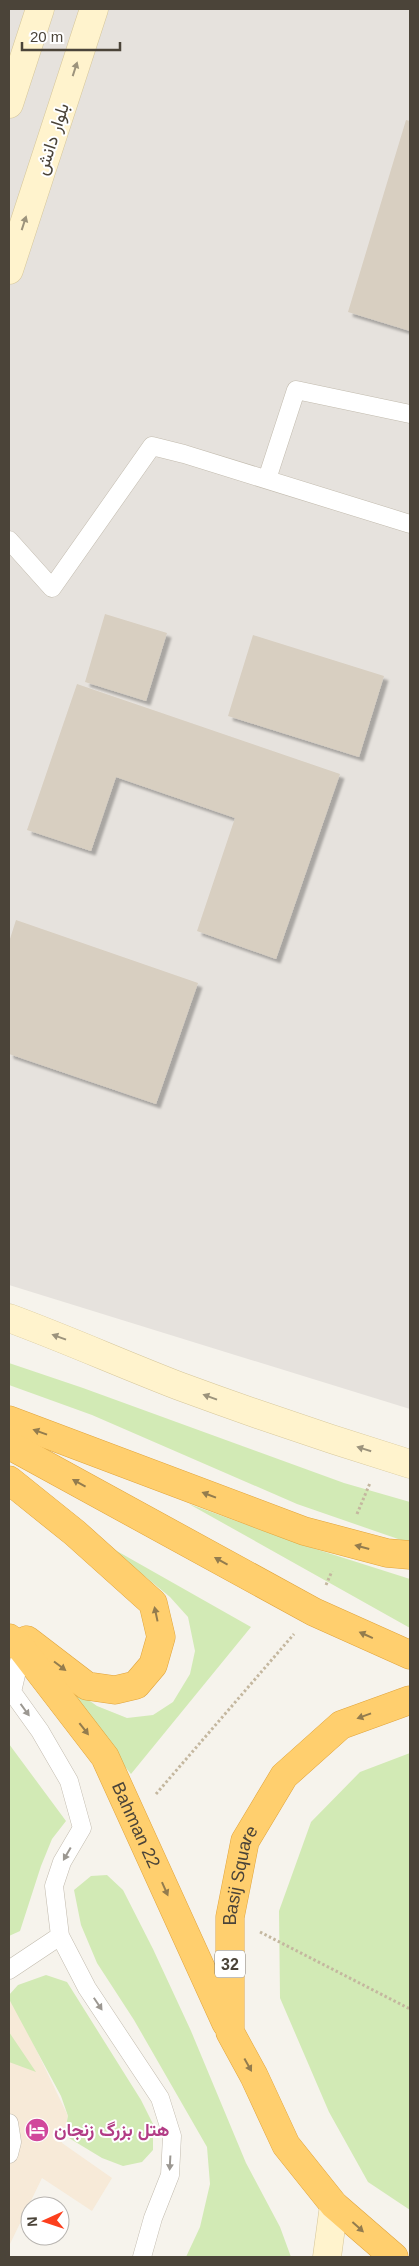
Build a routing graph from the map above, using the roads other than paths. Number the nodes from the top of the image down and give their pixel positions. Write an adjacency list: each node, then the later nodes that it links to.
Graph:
1 (40, 9): 3 (main road)
2 (94, 9): 4 (main road, بلوار دانش, one-way to 2)
3 (9, 104)
4 (9, 270)
5 (410, 414): 6 (lane)
6 (267, 479): 7 (lane); 8 (lane)
7 (410, 524)
8 (9, 540)
9 (9, 1318): 12 (main road, one-way to 9)
10 (9, 1420): 14 (highway, one-way to 10)
11 (9, 1445): 17 (highway, one-way to 11)
12 (410, 1464)
13 (9, 1480): 15 (highway, one-way to 13)
14 (410, 1554)
15 (9, 1624)
16 (15, 1644): 19 (lane, one-way to 19); 21 (highway, Bahman 22, one-way to 21)
17 (410, 1655)
18 (410, 1700): 21 (highway, Basij Square / 32, one-way to 21)
19 (60, 1936): 20 (lane); 25 (lane, one-way to 25)
20 (9, 1970)
21 (230, 2032): 24 (highway, Basij Square / 32, one-way to 24)
22 (9, 2122): 23 (lane)
23 (9, 2154)
24 (334, 2205): 26 (main road); 27 (highway, Basij Square / 32, one-way to 27)
25 (142, 2257)
26 (327, 2257)
27 (394, 2257)

